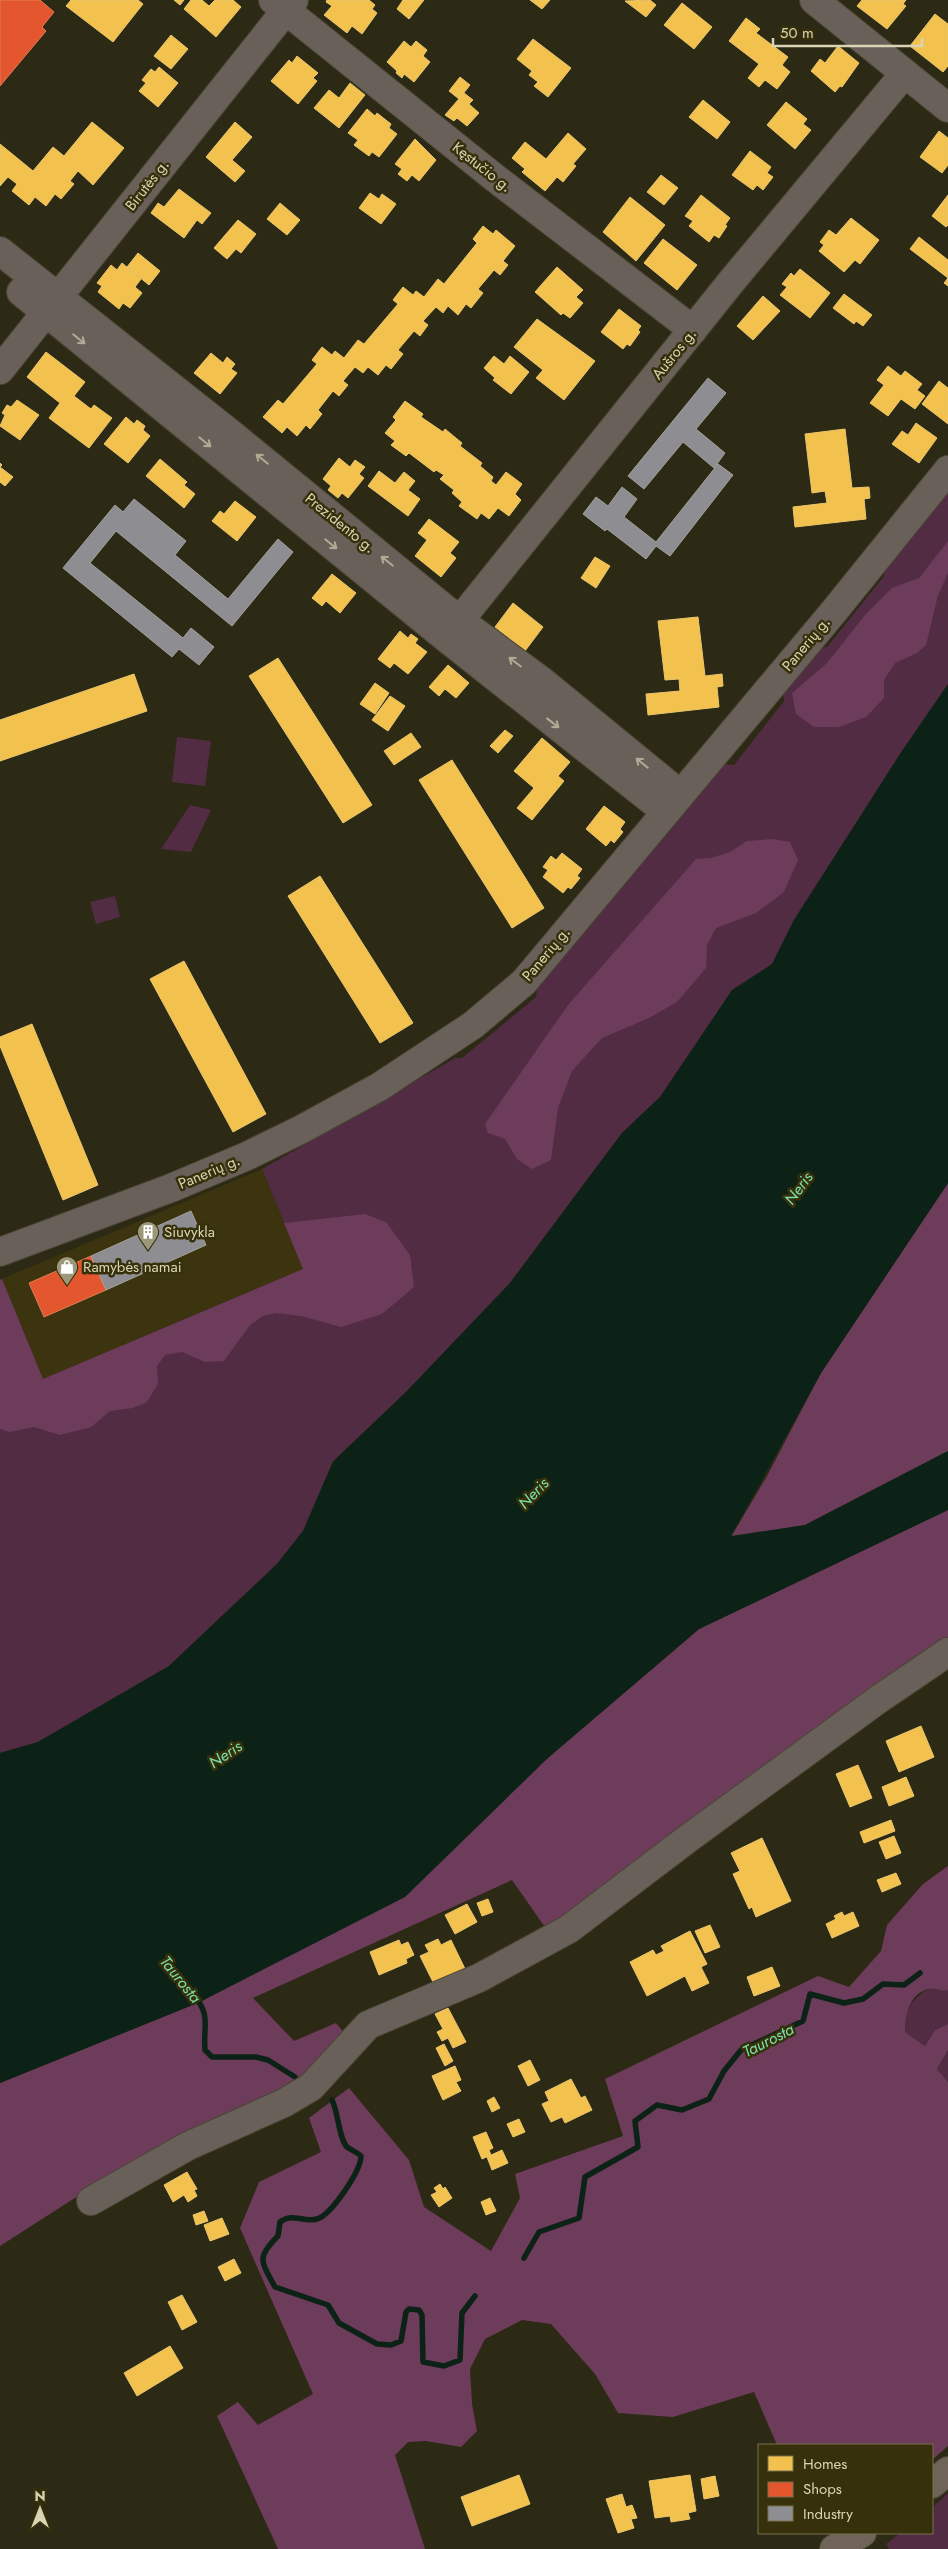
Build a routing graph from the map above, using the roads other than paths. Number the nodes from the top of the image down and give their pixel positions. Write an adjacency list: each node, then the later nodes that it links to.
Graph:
1 (814, 0): 3 (street)
2 (284, 3): 7 (street, Birutės g.); 8 (street, Kęstučio g.)
3 (905, 73): 4 (street); 8 (street, Aušros g.)
4 (948, 108)
5 (0, 251): 7 (street, Prezidento g.)
6 (0, 275): 7 (street, Prezidento g.)
7 (52, 305): 9 (street, Birutės g.); 11 (street, Prezidento g.)
8 (693, 330): 11 (street, Aušros g.)
9 (0, 370)
10 (948, 470): 12 (street, Panerių g.)
11 (453, 629): 12 (street, Prezidento g.)
12 (672, 803): 13 (street, Panerių g.)
13 (0, 1252)
14 (948, 1652): 15 (street)
15 (91, 2201)
16 (948, 2471): 17 (highway)
17 (933, 2483)
18 (860, 2534): 19 (highway)
19 (834, 2549)

